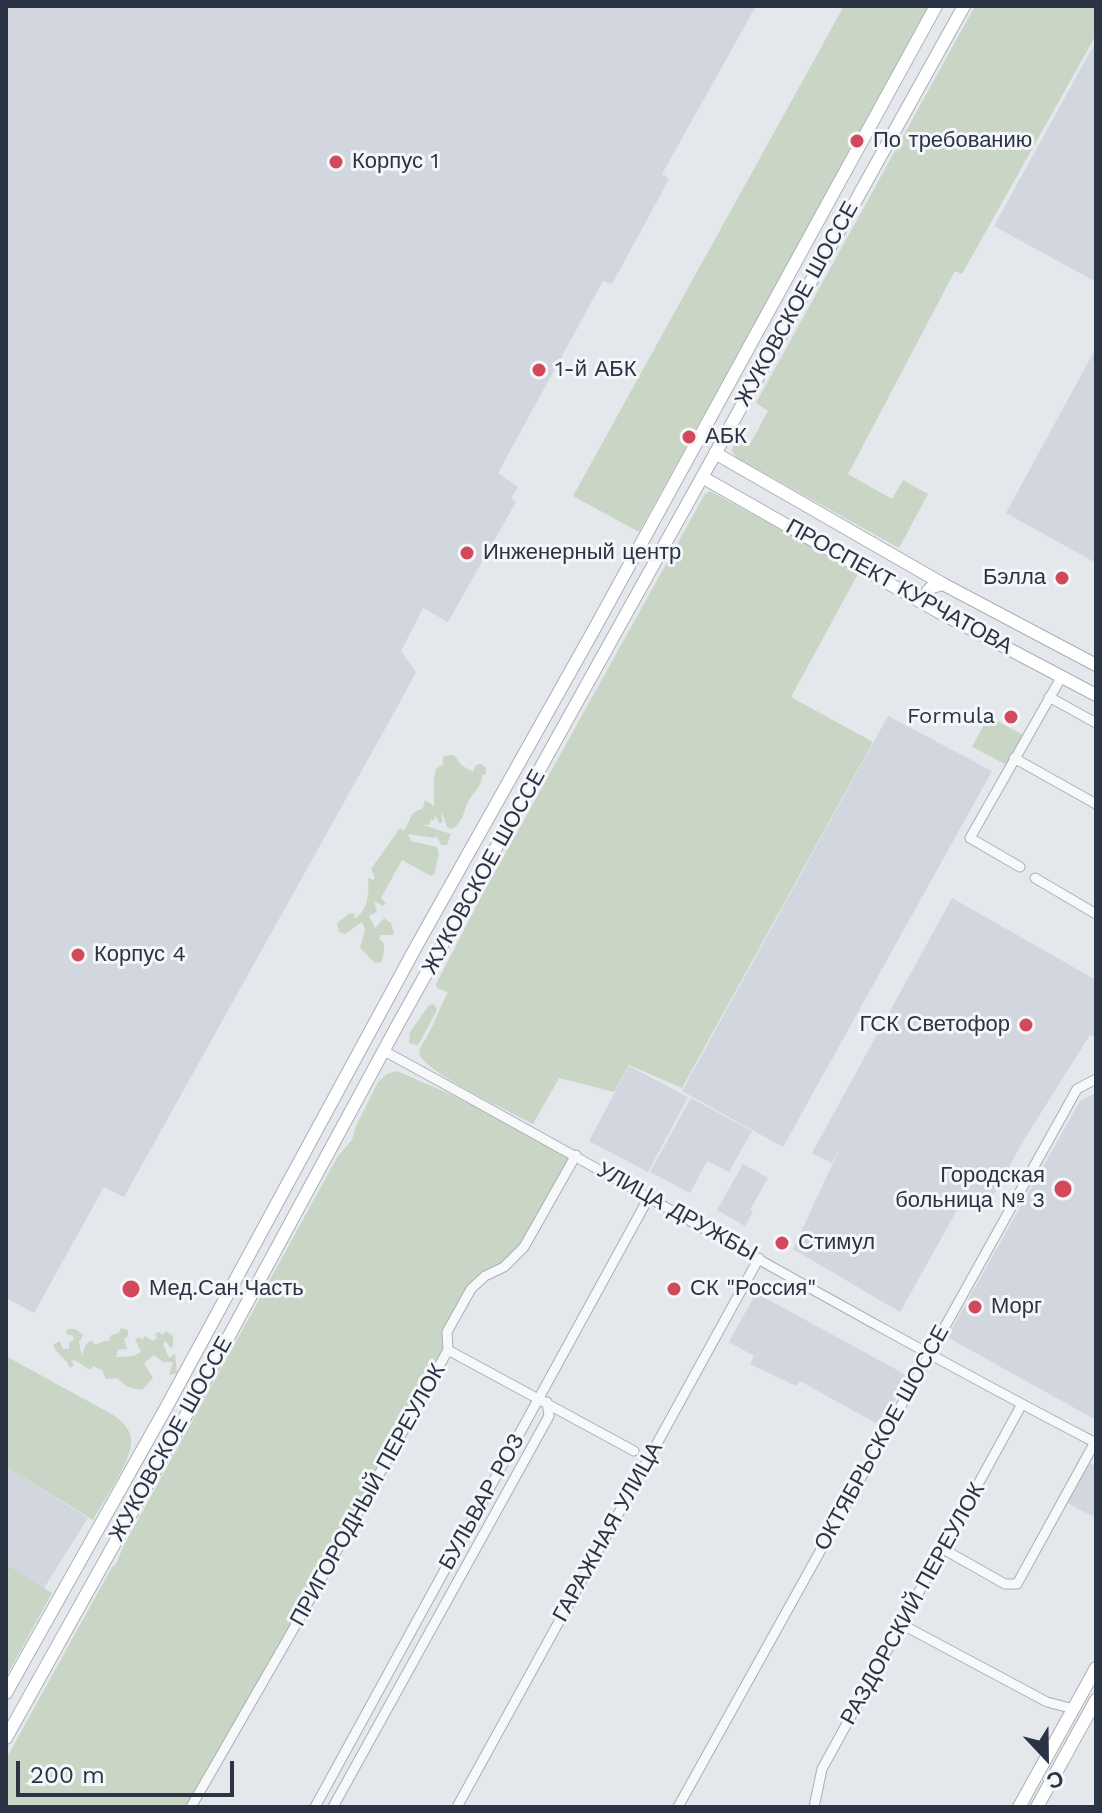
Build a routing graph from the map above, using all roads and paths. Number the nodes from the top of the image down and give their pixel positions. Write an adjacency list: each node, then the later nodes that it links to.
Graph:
1 (936, 6): 3 (main road, ЖУКОВСКОЕ ШОССЕ)
2 (964, 6): 4 (main road, ЖУКОВСКОЕ ШОССЕ)
3 (893, 85): 4 (main road); 5 (main road, ЖУКОВСКОЕ ШОССЕ)
4 (914, 94): 6 (main road, ЖУКОВСКОЕ ШОССЕ)
5 (745, 351): 6 (main road); 9 (main road, ЖУКОВСКОЕ ШОССЕ)
6 (766, 360): 7 (main road, ЖУКОВСКОЕ ШОССЕ)
7 (715, 453): 8 (main road, ЖУКОВСКОЕ ШОССЕ); 11 (main road, ПРОСПЕКТ КУРЧАТОВА)
8 (702, 477): 10 (main road, ЖУКОВСКОЕ ШОССЕ); 12 (main road, ПРОСПЕКТ КУРЧАТОВА)
9 (647, 531): 10 (main road); 20 (main road, ЖУКОВСКОЕ ШОССЕ)
10 (665, 545): 21 (main road, ЖУКОВСКОЕ ШОССЕ)
11 (943, 584): 12 (main road); 13 (main road, ПРОСПЕКТ КУРЧАТОВА)
12 (929, 606): 15 (main road, ПРОСПЕКТ КУРЧАТОВА)
13 (1075, 653): 14 (main road, ПРОСПЕКТ КУРЧАТОВА); 15 (main road)
14 (1096, 665)
15 (1062, 676): 16 (main road, ПРОСПЕКТ КУРЧАТОВА); 17 (street)
16 (1096, 695)
17 (1049, 697): 18 (street); 19 (street)
18 (1096, 723)
19 (1014, 758): 22 (street); 23 (street)
20 (516, 765): 21 (main road); 26 (main road, ЖУКОВСКОЕ ШОССЕ)
21 (537, 777): 27 (main road, ЖУКОВСКОЕ ШОССЕ)
22 (1096, 804)
23 (1020, 867)
24 (1035, 878): 25 (street)
25 (1096, 914)
26 (417, 945): 27 (main road); 30 (main road, ЖУКОВСКОЕ ШОССЕ)
27 (437, 957): 28 (main road, ЖУКОВСКОЕ ШОССЕ)
28 (384, 1051): 31 (main road, ЖУКОВСКОЕ ШОССЕ); 32 (street, УЛИЦА ДРУЖБЫ)
29 (1096, 1079): 36 (street, ОКТЯБРЬСКОЕ ШОССЕ)
30 (315, 1132): 31 (main road); 44 (main road, ЖУКОВСКОЕ ШОССЕ)
31 (333, 1142): 47 (main road, ЖУКОВСКОЕ ШОССЕ)
32 (576, 1155): 33 (street, УЛИЦА ДРУЖБЫ); 35 (street, ПРИГОРОДНЫЙ ПЕРЕУЛОК)
33 (649, 1197): 34 (street, УЛИЦА ДРУЖБЫ); 37 (street, БУЛЬВАР РОЗ)
34 (759, 1258): 36 (street, УЛИЦА ДРУЖБЫ); 51 (street, ГАРАЖНАЯ УЛИЦА)
35 (448, 1350): 37 (street); 48 (street, ПРИГОРОДНЫЙ ПЕРЕУЛОК)
36 (928, 1355): 38 (street, УЛИЦА ДРУЖБЫ); 52 (street, ОКТЯБРЬСКОЕ ШОССЕ)
37 (542, 1400): 40 (street); 49 (street, БУЛЬВАР РОЗ); 50 (street)
38 (1022, 1404): 39 (street, УЛИЦА ДРУЖБЫ); 41 (street, РАЗДОРСКИЙ ПЕРЕУЛОК)
39 (1095, 1443): 41 (street)
40 (634, 1451)
41 (943, 1549): 42 (street, РАЗДОРСКИЙ ПЕРЕУЛОК)
42 (901, 1624): 46 (street); 53 (street, РАЗДОРСКИЙ ПЕРЕУЛОК)
43 (1096, 1668): 46 (main road)
44 (6, 1693)
45 (1096, 1700): 55 (main road)
46 (1074, 1709): 54 (main road)
47 (6, 1738)
48 (191, 1807)
49 (315, 1807)
50 (333, 1807)
51 (457, 1807)
52 (678, 1807)
53 (814, 1807)
54 (1019, 1807)
55 (1037, 1807)

